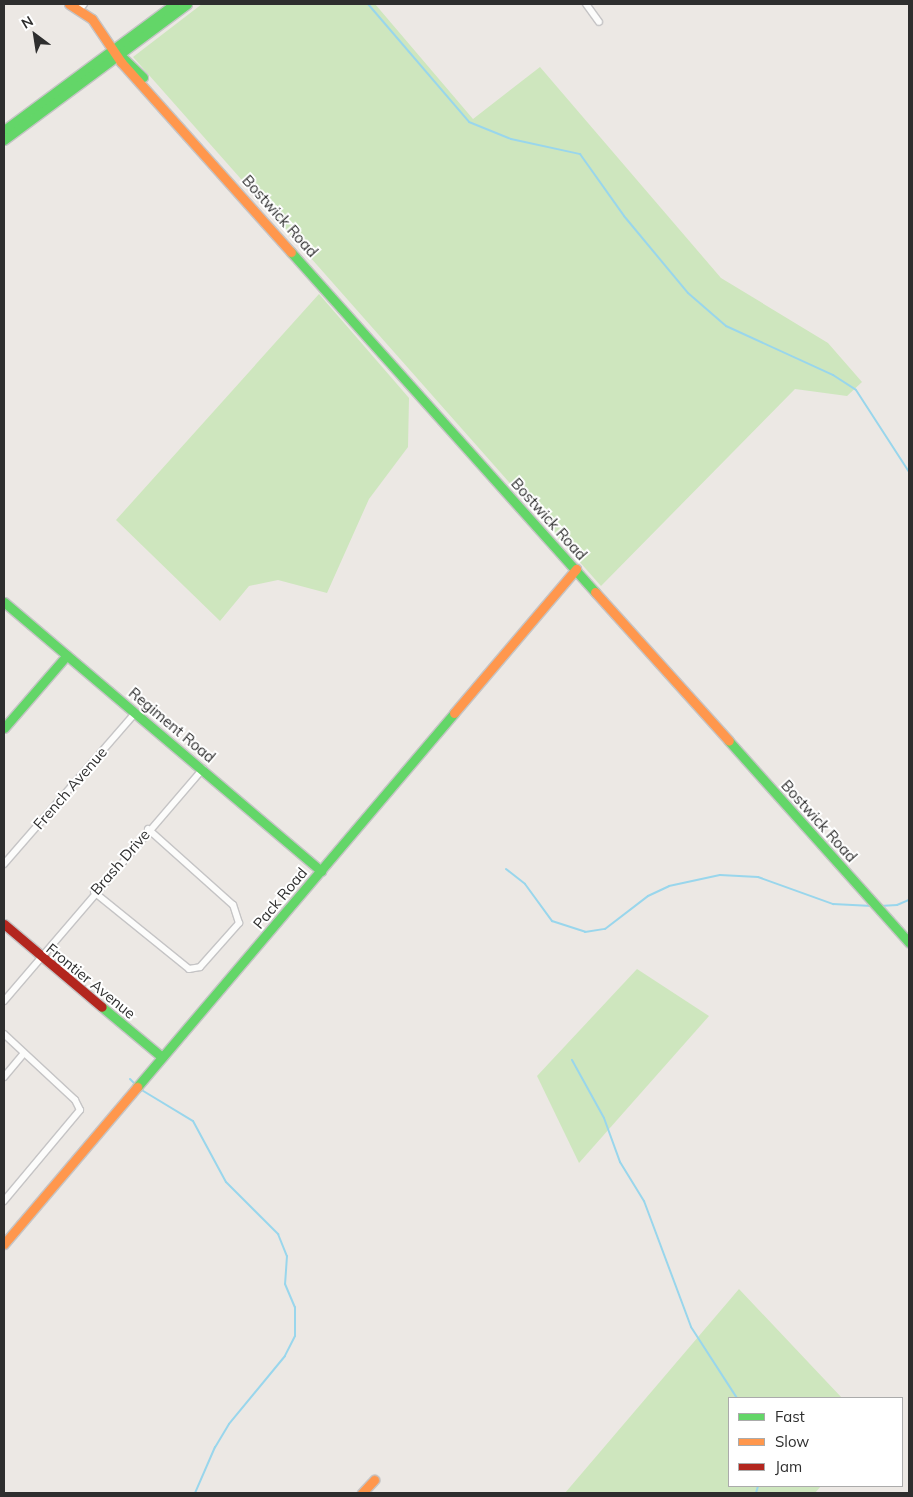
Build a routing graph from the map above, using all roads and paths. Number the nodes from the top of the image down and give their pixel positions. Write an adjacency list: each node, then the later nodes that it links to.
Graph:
1 (69, 4): 5 (street, Bostwick Road)
2 (174, 4): 7 (street)
3 (186, 4): 7 (street)
4 (586, 4): 6 (street)
5 (81, 7): 7 (street, Bostwick Road)
6 (599, 22)
7 (117, 52): 8 (street); 9 (street); 10 (street, Bostwick Road)
8 (4, 130)
9 (4, 140)
10 (576, 569): 18 (street, Pack Road); 21 (street, Bostwick Road)
11 (4, 602): 12 (street, Regiment Road)
12 (67, 655): 13 (street, Regiment Road); 14 (street)
13 (136, 712): 15 (street, Regiment Road); 17 (street, French Avenue)
14 (4, 728)
15 (203, 769): 16 (street, Brash Drive); 18 (street, Regiment Road)
16 (148, 830): 19 (street, Brash Drive); 19 (street)
17 (4, 864)
18 (321, 871): 26 (street, Pack Road)
19 (94, 892): 22 (street, Brash Drive)
20 (4, 924): 22 (street, Frontier Avenue)
21 (909, 942)
22 (40, 956): 23 (street, Brash Drive); 26 (street, Frontier Avenue)
23 (4, 1001)
24 (4, 1034): 25 (street)
25 (23, 1054): 27 (street); 28 (street)
26 (162, 1057): 29 (street, Pack Road)
27 (4, 1077)
28 (4, 1201)
29 (4, 1244)
30 (374, 1480): 31 (street)
31 (362, 1493)

